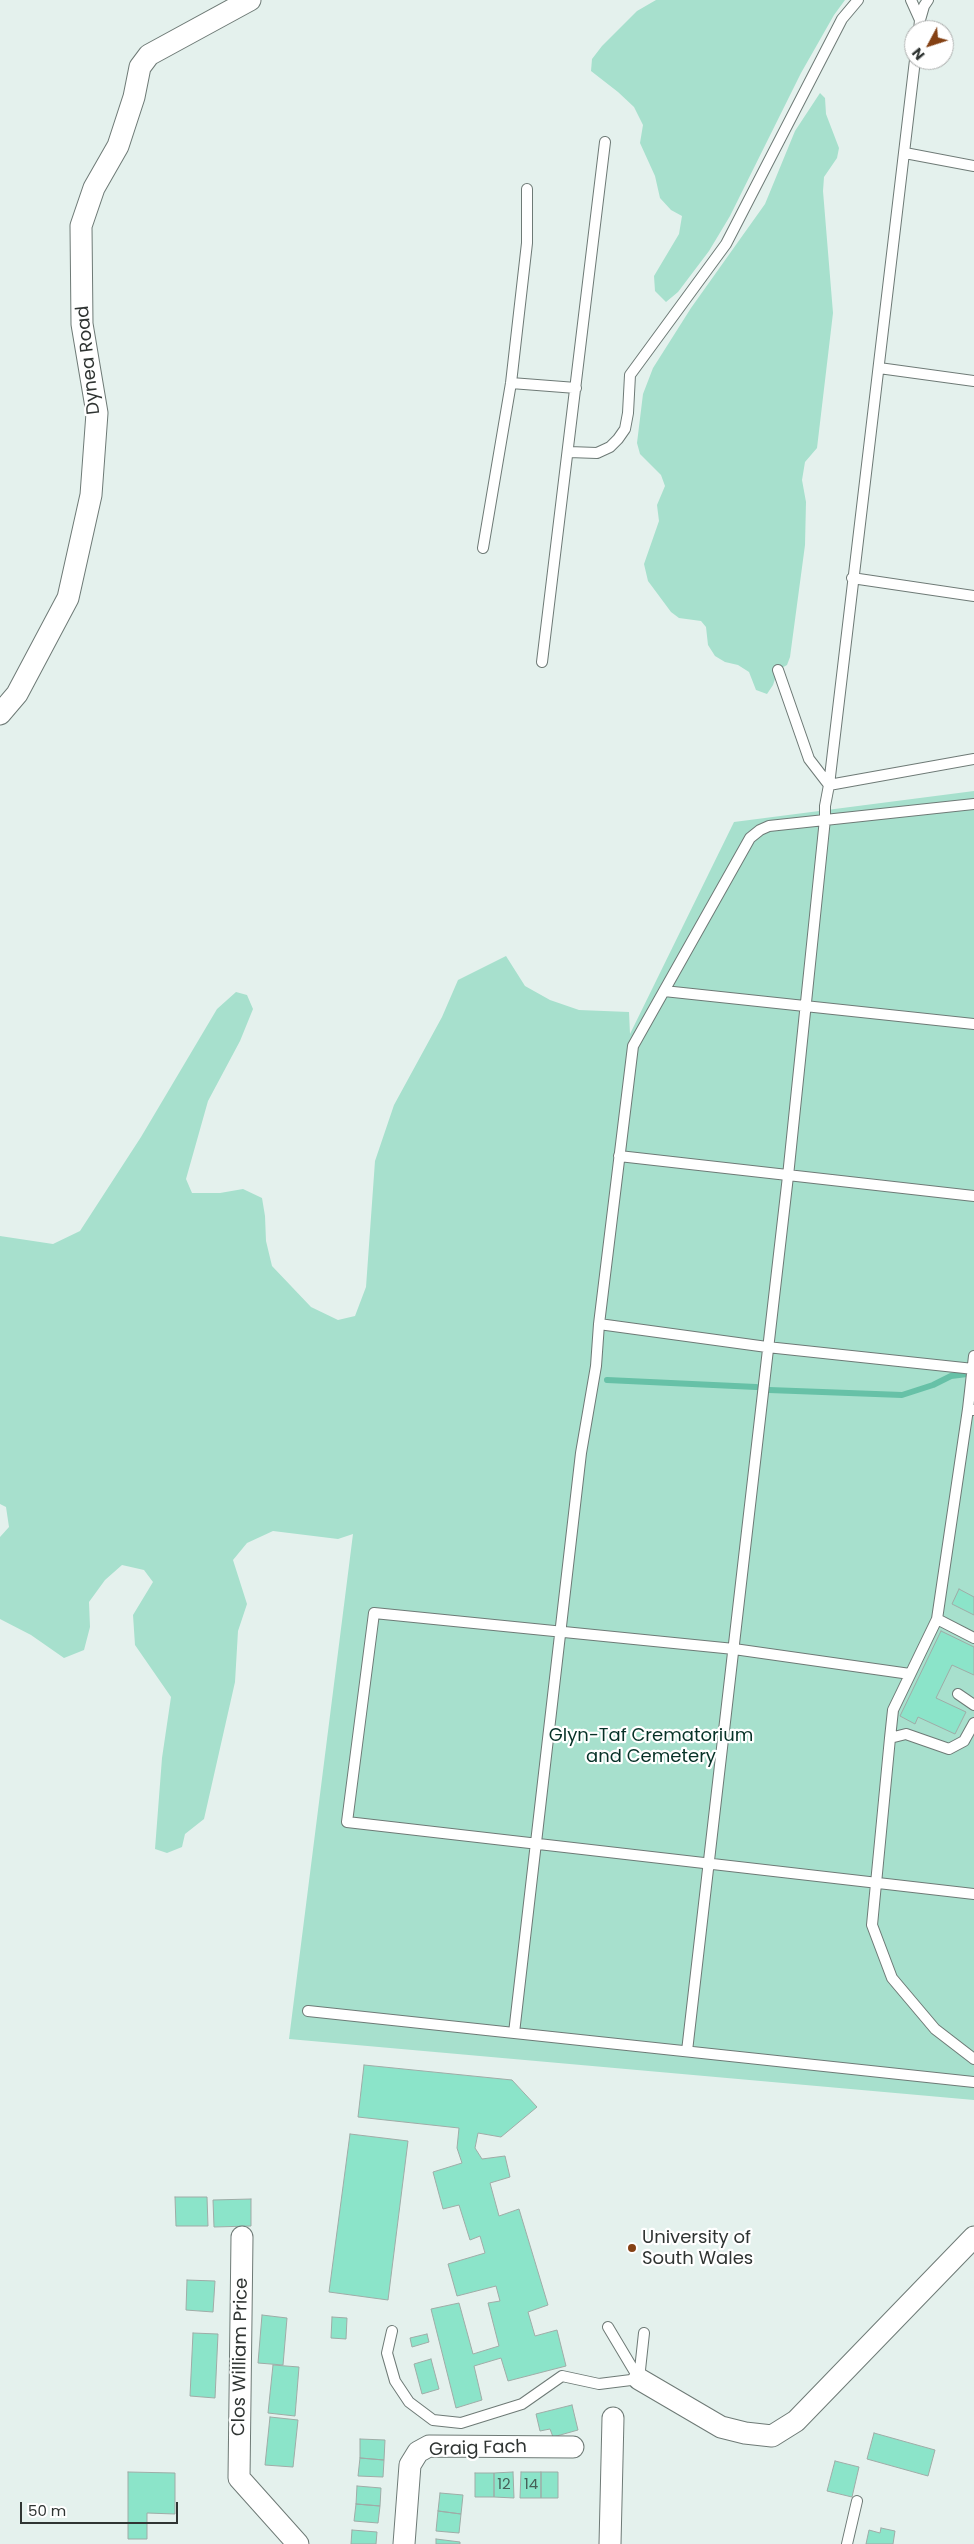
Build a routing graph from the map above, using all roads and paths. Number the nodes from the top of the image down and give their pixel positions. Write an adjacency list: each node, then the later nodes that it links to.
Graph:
1 (250, 0): 22 (street, Dynea Road)
2 (858, 0): 16 (lane)
3 (911, 0): 5 (lane)
4 (928, 0): 6 (lane)
5 (917, 20)
6 (920, 20)
7 (915, 70): 9 (lane)
8 (605, 142): 15 (lane)
9 (905, 153): 10 (lane); 12 (lane)
10 (974, 166)
11 (527, 188): 14 (lane)
12 (879, 368): 13 (lane); 18 (lane)
13 (974, 381)
14 (511, 383): 15 (lane); 17 (lane)
15 (576, 388): 16 (lane)
16 (569, 452): 20 (lane)
17 (483, 548)
18 (852, 578): 19 (lane); 24 (lane)
19 (974, 596)
20 (542, 662)
21 (778, 670): 24 (lane)
22 (0, 714)
23 (974, 759): 24 (lane)
24 (829, 784): 26 (lane)
25 (974, 804): 26 (lane)
26 (825, 819): 27 (lane); 28 (lane)
27 (664, 991): 28 (lane); 30 (lane)
28 (806, 1006): 29 (lane); 31 (lane)
29 (974, 1024)
30 (619, 1156): 31 (lane); 33 (lane)
31 (788, 1176): 32 (lane); 34 (lane)
32 (974, 1196)
33 (599, 1324): 34 (lane); 39 (lane)
34 (767, 1347): 36 (lane); 41 (lane)
35 (974, 1356): 36 (lane)
36 (973, 1369): 37 (lane)
37 (971, 1410): 38 (lane)
38 (937, 1619): 40 (lane); 42 (lane)
39 (560, 1631): 41 (lane); 47 (lane); 47 (lane)
40 (974, 1638)
41 (734, 1650): 42 (lane); 48 (lane)
42 (910, 1674): 46 (lane)
43 (958, 1694): 44 (lane)
44 (974, 1705)
45 (974, 1723): 46 (lane)
46 (890, 1738): 49 (lane)
47 (536, 1843): 48 (lane); 52 (lane)
48 (708, 1863): 49 (lane); 53 (lane)
49 (876, 1882): 50 (lane); 54 (lane)
50 (974, 1894)
51 (308, 2011): 52 (lane)
52 (514, 2033): 53 (lane)
53 (686, 2052): 55 (lane)
54 (974, 2059)
55 (974, 2082)
56 (242, 2236): 65 (street, Clos William Price)
57 (974, 2237): 61 (street)
58 (608, 2327): 61 (lane)
59 (392, 2331): 61 (lane)
60 (644, 2333): 61 (lane)
61 (639, 2379)
62 (612, 2418): 67 (street)
63 (573, 2447): 66 (street, Graig Fach)
64 (857, 2500): 68 (lane)
65 (298, 2544)
66 (404, 2544)
67 (610, 2544)
68 (847, 2544)

